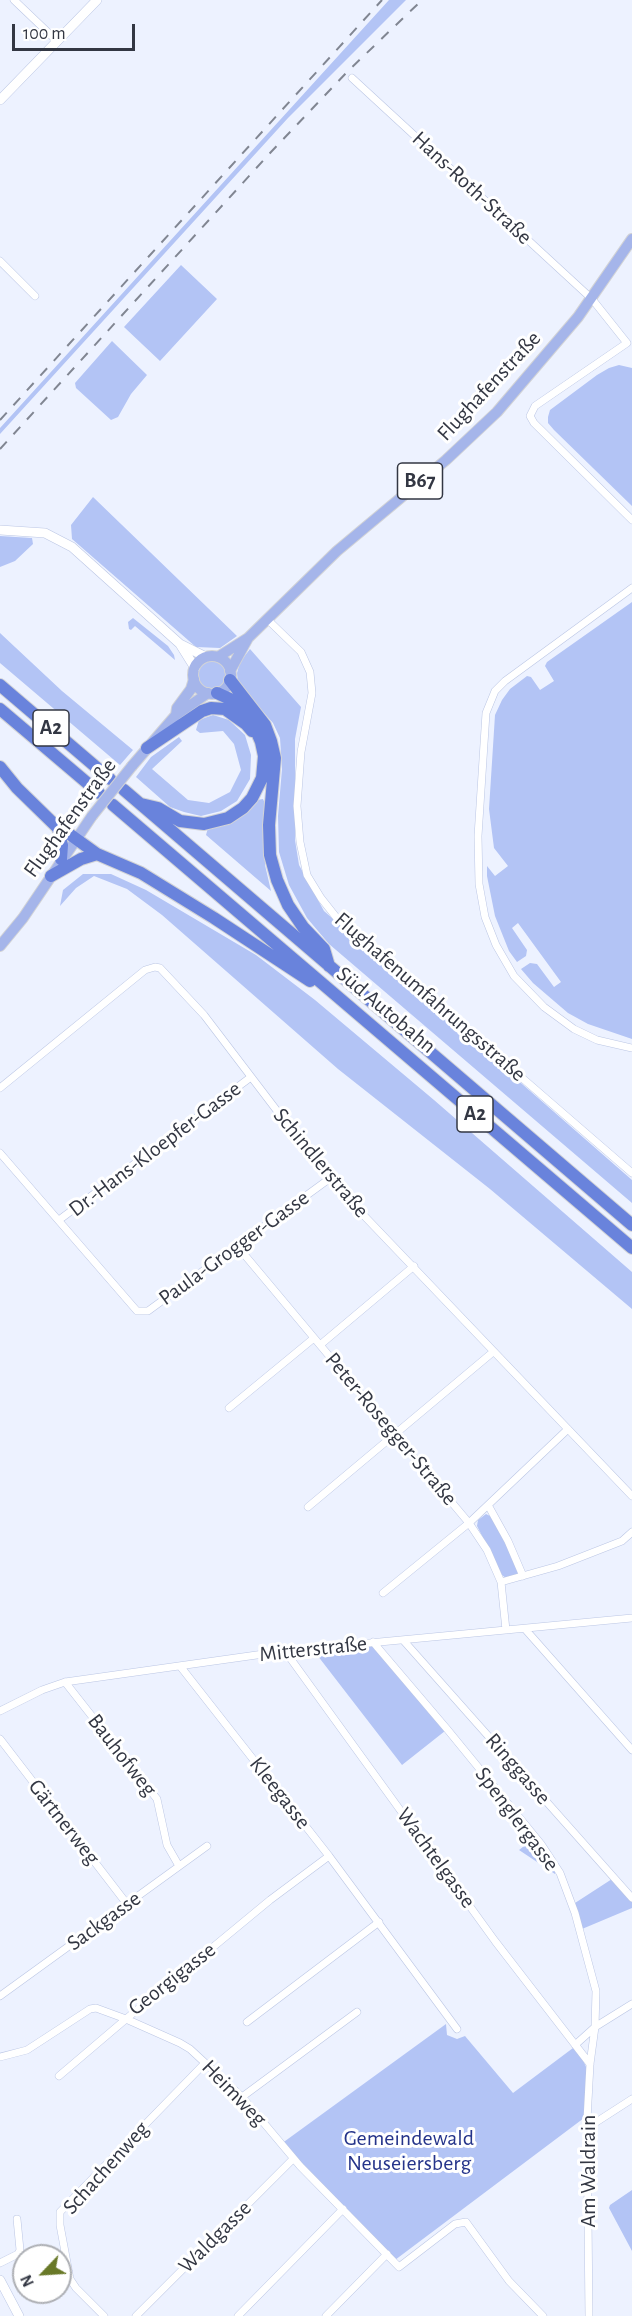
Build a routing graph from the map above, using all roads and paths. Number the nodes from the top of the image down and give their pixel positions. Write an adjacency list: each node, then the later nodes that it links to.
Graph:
1 (14, 0): 3 (street)
2 (97, 0): 3 (main road)
3 (57, 41): 5 (main road)
4 (352, 78): 9 (street, Hans-Roth-Straße)
5 (0, 100)
6 (632, 239): 9 (main road, Flughafenstraße / B67)
7 (0, 261): 8 (street)
8 (35, 296)
9 (592, 299): 10 (street); 13 (main road, Flughafenstraße / B67)
10 (632, 520)
11 (0, 530): 15 (main road)
12 (632, 588): 40 (street)
13 (267, 619): 14 (main road, Flughafenstraße / B67); 44 (street, Flughafenumfahrungsstraße)
14 (248, 638): 17 (main road, Flughafenstraße / B67); 19 (main road, Flughafenstraße / B67)
15 (180, 644): 16 (main road); 18 (main road)
16 (206, 657): 17 (main road); 18 (main road, Flughafenstraße / B67)
17 (218, 657): 19 (main road)
18 (194, 673): 21 (main road); 23 (main road, Flughafenstraße / B67)
19 (230, 676): 21 (main road, Flughafenstraße / B67); 38 (highway)
20 (0, 685): 27 (highway, A2)
21 (213, 693): 23 (main road, Flughafenstraße / B67); 24 (highway)
22 (0, 709): 29 (highway, A2)
23 (176, 716): 25 (main road, Flughafenstraße / B67)
24 (261, 742): 25 (highway); 30 (highway)
25 (147, 748): 33 (main road, Flughafenstraße / B67, bridge)
26 (0, 767): 32 (highway)
27 (110, 779)
28 (124, 790): 30 (highway, Süd Autobahn / A2)
29 (99, 793)
30 (140, 804): 38 (highway, Süd Autobahn / A2)
31 (112, 805): 39 (highway, Süd Autobahn / A2)
32 (58, 828): 33 (highway); 35 (highway)
33 (75, 838): 34 (highway); 35 (main road, Flughafenstraße / B67)
34 (97, 854): 36 (highway); 39 (highway)
35 (62, 859): 36 (main road, Flughafenstraße / B67)
36 (51, 876): 37 (main road, Flughafenstraße / B67)
37 (0, 946)
38 (330, 967): 47 (highway, Süd Autobahn / A2)
39 (342, 1000): 49 (highway, Süd Autobahn / A2)
40 (632, 1048)
41 (251, 1077): 42 (street, Schindlerstraße); 45 (street, Schindlerstraße); 46 (street, Dr.-Hans-Kloepfer-Gasse)
42 (0, 1088)
43 (0, 1153): 46 (street)
44 (632, 1173)
45 (329, 1179): 48 (street, Paula-Grogger-Gasse); 50 (street, Schindlerstraße)
46 (59, 1220): 48 (street, Paula-Grogger-Gasse)
47 (632, 1225)
48 (238, 1247): 51 (street, Peter-Rosegger-Straße)
49 (632, 1248)
50 (414, 1266): 52 (street); 53 (street, Schindlerstraße)
51 (314, 1338): 52 (street, Peter-Rosegger-Straße); 54 (street)
52 (320, 1345): 56 (street, Peter-Rosegger-Straße)
53 (494, 1352): 55 (street, Schindlerstraße); 56 (street)
54 (229, 1408)
55 (568, 1429): 57 (street, Schindlerstraße); 58 (street)
56 (396, 1434): 59 (street); 60 (street, Peter-Rosegger-Straße)
57 (632, 1496)
58 (488, 1505): 60 (street); 62 (street)
59 (308, 1507)
60 (470, 1522): 63 (street, Peter-Rosegger-Straße); 64 (street)
61 (632, 1532): 62 (street)
62 (523, 1576): 63 (street)
63 (501, 1582): 67 (street, Peter-Rosegger-Straße)
64 (383, 1593)
65 (632, 1618): 66 (street, Mitterstraße)
66 (525, 1629): 67 (street, Mitterstraße); 75 (street)
67 (506, 1630): 68 (street, Mitterstraße)
68 (403, 1640): 69 (street, Mitterstraße); 79 (street, Ringgasse)
69 (373, 1642): 70 (street, Mitterstraße); 87 (street, Spenglergasse)
70 (285, 1651): 71 (street, Mitterstraße); 89 (street, Wachtelgasse)
71 (180, 1666): 72 (street, Mitterstraße); 77 (street, Kleegasse)
72 (65, 1682): 73 (street, Mitterstraße); 78 (street, Bauhofweg)
73 (0, 1711)
74 (0, 1739): 80 (street, Gärtnerweg)
75 (632, 1750)
76 (207, 1846): 78 (street, Sackgasse)
77 (329, 1856): 81 (street, Kleegasse); 85 (street, Georgigasse)
78 (179, 1866): 80 (street, Sackgasse)
79 (632, 1898)
80 (127, 1904): 82 (street, Sackgasse)
81 (379, 1922): 86 (street); 88 (street, Kleegasse)
82 (0, 1996)
83 (632, 2004): 87 (street)
84 (357, 2012): 94 (street)
85 (126, 2019): 90 (street, Georgigasse); 91 (street, Heimweg); 93 (street)
86 (247, 2022)
87 (595, 2026): 89 (street); 92 (street, Am Waldrain)
88 (457, 2029)
89 (575, 2044): 92 (street, Wachtelgasse)
90 (0, 2057)
91 (205, 2063): 94 (street, Heimweg); 105 (street, Schachenweg)
92 (590, 2064): 96 (street, Am Waldrain)
93 (60, 2076)
94 (242, 2097): 97 (street, Heimweg)
95 (632, 2099): 96 (street)
96 (587, 2128): 103 (street, Am Waldrain)
97 (293, 2158): 98 (street, Heimweg); 106 (street, Waldgasse)
98 (343, 2209): 100 (street, Heimweg); 107 (street)
99 (17, 2219): 101 (street)
100 (387, 2254): 108 (street); 109 (street, Heimweg)
101 (0, 2263)
102 (0, 2280): 104 (main road)
103 (588, 2315)
104 (19, 2316)
105 (104, 2316)
106 (136, 2316)
107 (238, 2316)
108 (326, 2316)
109 (543, 2316)

